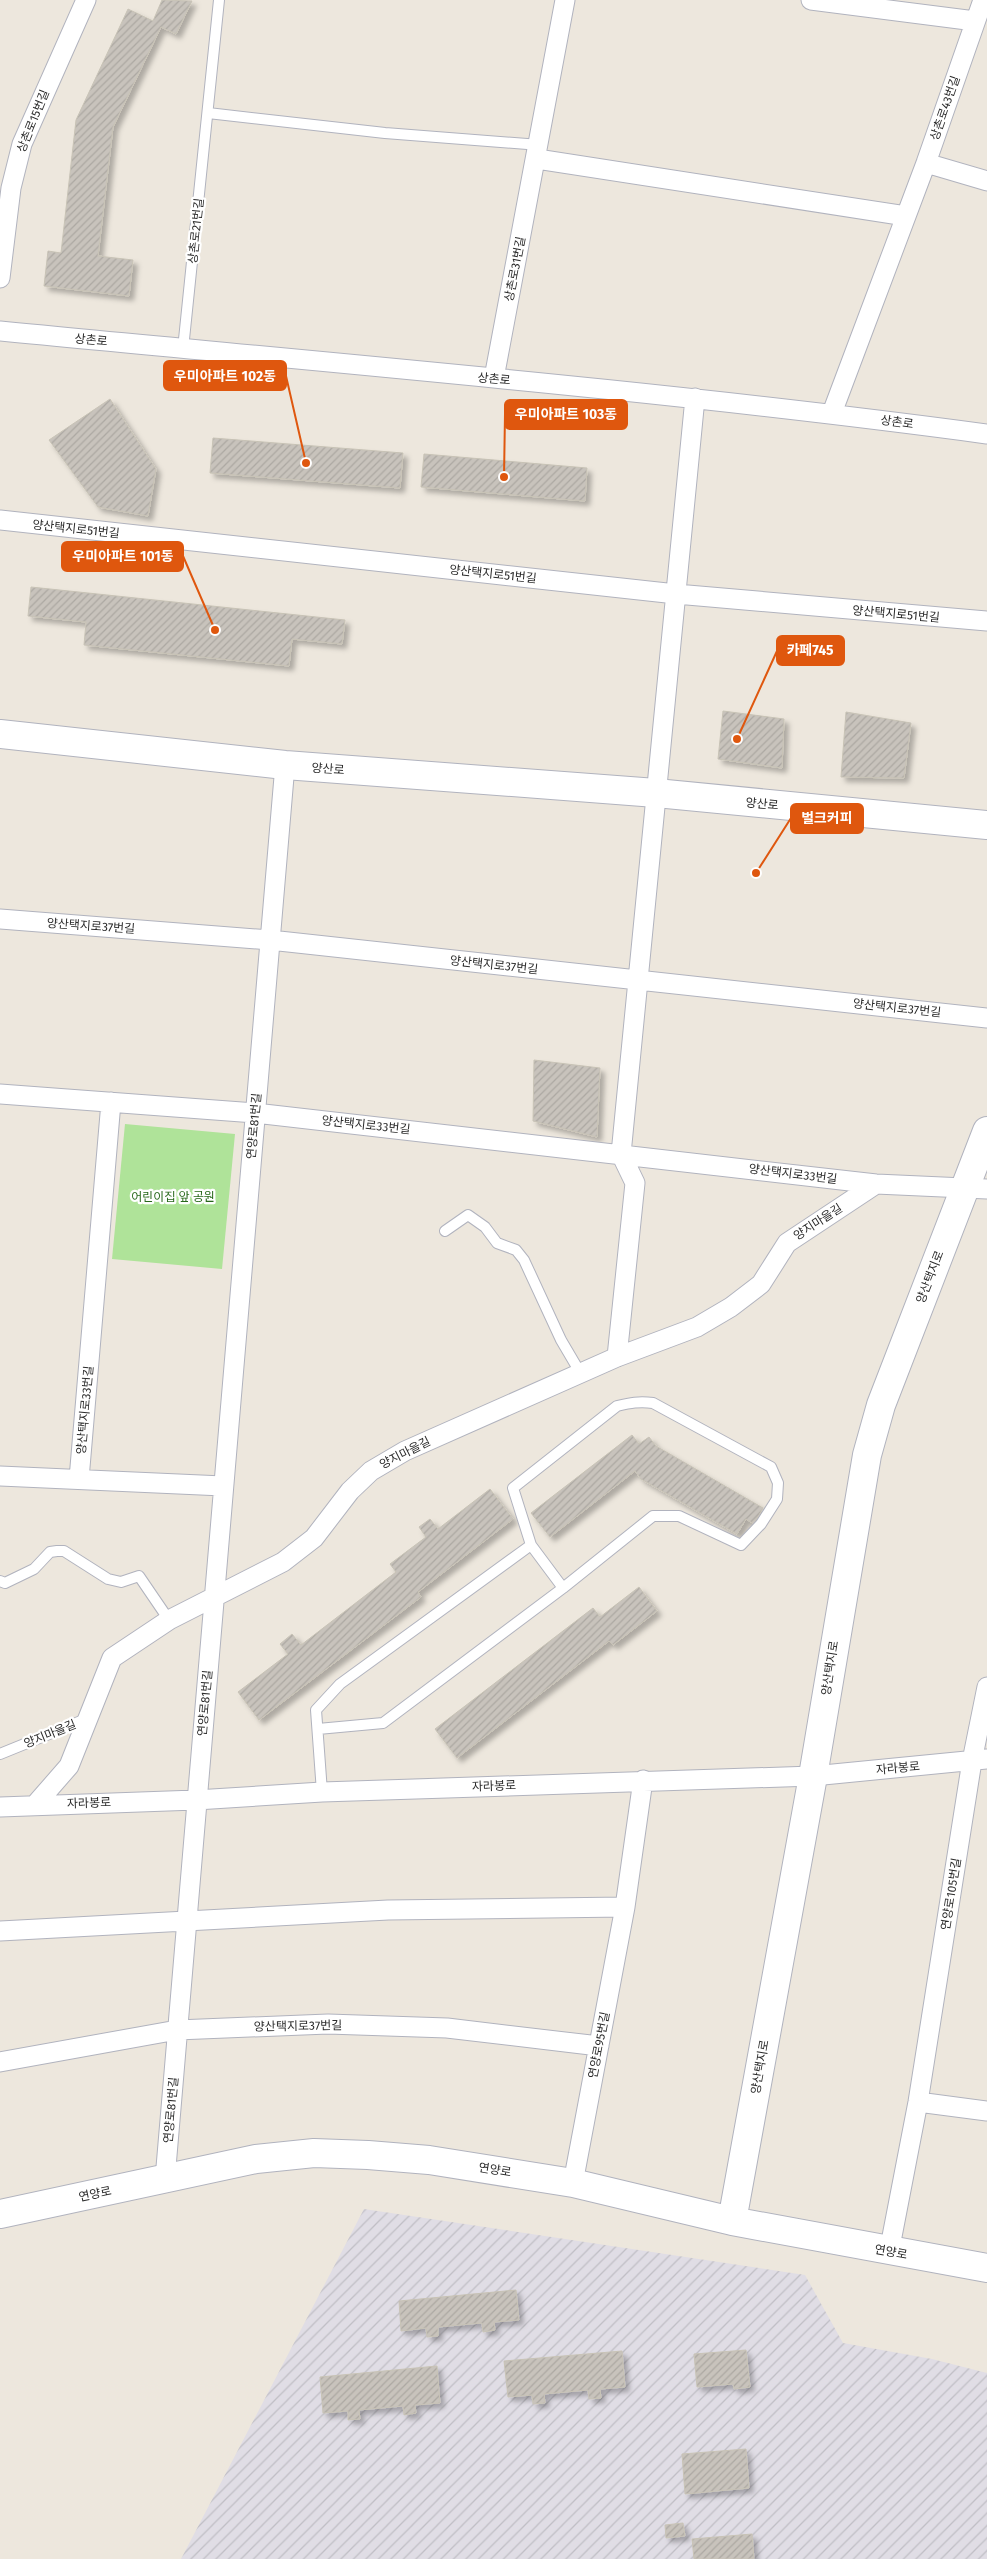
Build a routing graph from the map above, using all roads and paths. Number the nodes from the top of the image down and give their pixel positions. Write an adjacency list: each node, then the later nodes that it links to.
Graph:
1 (86, 0): 12 (street, 상촌로15번길)
2 (219, 0): 7 (lane, 상촌로21번길)
3 (565, 0): 8 (street, 상촌로31번길)
4 (811, 0): 6 (street)
5 (983, 0): 6 (street, 상촌로43번길)
6 (975, 21): 9 (street, 상촌로43번길)
7 (208, 113): 8 (lane); 14 (lane, 상촌로21번길)
8 (538, 152): 11 (street); 15 (street, 상촌로31번길)
9 (926, 163): 10 (street); 11 (street, 상촌로43번길)
10 (987, 181)
11 (906, 216): 17 (street, 상촌로43번길)
12 (0, 278)
13 (0, 331): 14 (street, 상촌로)
14 (183, 349): 15 (street, 상촌로)
15 (494, 378): 16 (street, 상촌로)
16 (695, 398): 17 (street, 상촌로); 20 (street)
17 (832, 413): 18 (street, 상촌로)
18 (987, 434)
19 (0, 520): 20 (street, 양산택지로51번길)
20 (676, 594): 21 (street, 양산택지로51번길); 24 (street)
21 (987, 621)
22 (0, 734): 23 (street, 양산로)
23 (284, 765): 24 (street, 양산로); 27 (street, 연양로81번길)
24 (656, 793): 25 (street, 양산로); 28 (street)
25 (987, 825)
26 (0, 919): 27 (street, 양산택지로37번길)
27 (270, 940): 28 (street, 양산택지로37번길); 32 (street, 연양로81번길)
28 (638, 980): 29 (street, 양산택지로37번길); 34 (street)
29 (987, 1018)
30 (0, 1094): 31 (street, 양산택지로33번길)
31 (111, 1102): 32 (street, 양산택지로33번길); 41 (street, 양산택지로33번길)
32 (255, 1113): 34 (street, 양산택지로33번길); 42 (street, 연양로81번길)
33 (987, 1131): 36 (street, 양산택지로)
34 (621, 1154): 35 (street, 양산택지로33번길); 38 (street)
35 (876, 1184): 36 (street, 양산택지로33번길); 38 (street, 양지마을길)
36 (976, 1188): 53 (street, 양산택지로)
37 (445, 1230): 39 (lane)
38 (617, 1357): 39 (street, 양지마을길)
39 (580, 1374): 46 (street, 양지마을길)
40 (0, 1476): 41 (street)
41 (79, 1479): 42 (street)
42 (224, 1486): 46 (street, 연양로81번길)
43 (531, 1545): 45 (lane); 45 (lane); 50 (lane)
44 (0, 1581): 47 (lane)
45 (563, 1588): 50 (lane)
46 (214, 1597): 47 (street, 양지마을길); 56 (street, 연양로81번길)
47 (170, 1620): 49 (street, 양지마을길)
48 (987, 1687): 52 (street, 연양로105번길)
49 (86, 1719): 51 (lane, 양지마을길); 57 (street)
50 (318, 1729): 55 (lane)
51 (0, 1754)
52 (979, 1760): 53 (street, 자라봉로); 65 (street, 연양로105번길)
53 (813, 1776): 54 (street, 자라봉로); 70 (street, 양산택지로)
54 (643, 1780): 55 (street, 자라봉로); 59 (street, 연양로95번길)
55 (322, 1792): 56 (street, 자라봉로)
56 (196, 1800): 57 (street, 자라봉로); 60 (street, 연양로81번길)
57 (35, 1805): 58 (street, 자라봉로)
58 (0, 1807)
59 (625, 1908): 60 (street); 63 (street, 연양로95번길)
60 (187, 1920): 61 (street); 62 (street, 연양로81번길)
61 (0, 1931)
62 (177, 2030): 63 (street, 양산택지로37번길); 64 (street, 양산택지로37번길); 67 (street, 연양로81번길)
63 (599, 2046): 68 (street, 연양로95번길)
64 (0, 2062)
65 (918, 2102): 66 (street); 71 (street, 연양로105번길)
66 (987, 2111)
67 (165, 2179): 68 (street, 연양로); 69 (street, 연양로)
68 (573, 2183): 70 (street, 연양로)
69 (0, 2214)
70 (732, 2221): 71 (street, 연양로)
71 (889, 2252): 72 (street, 연양로)
72 (987, 2268)

